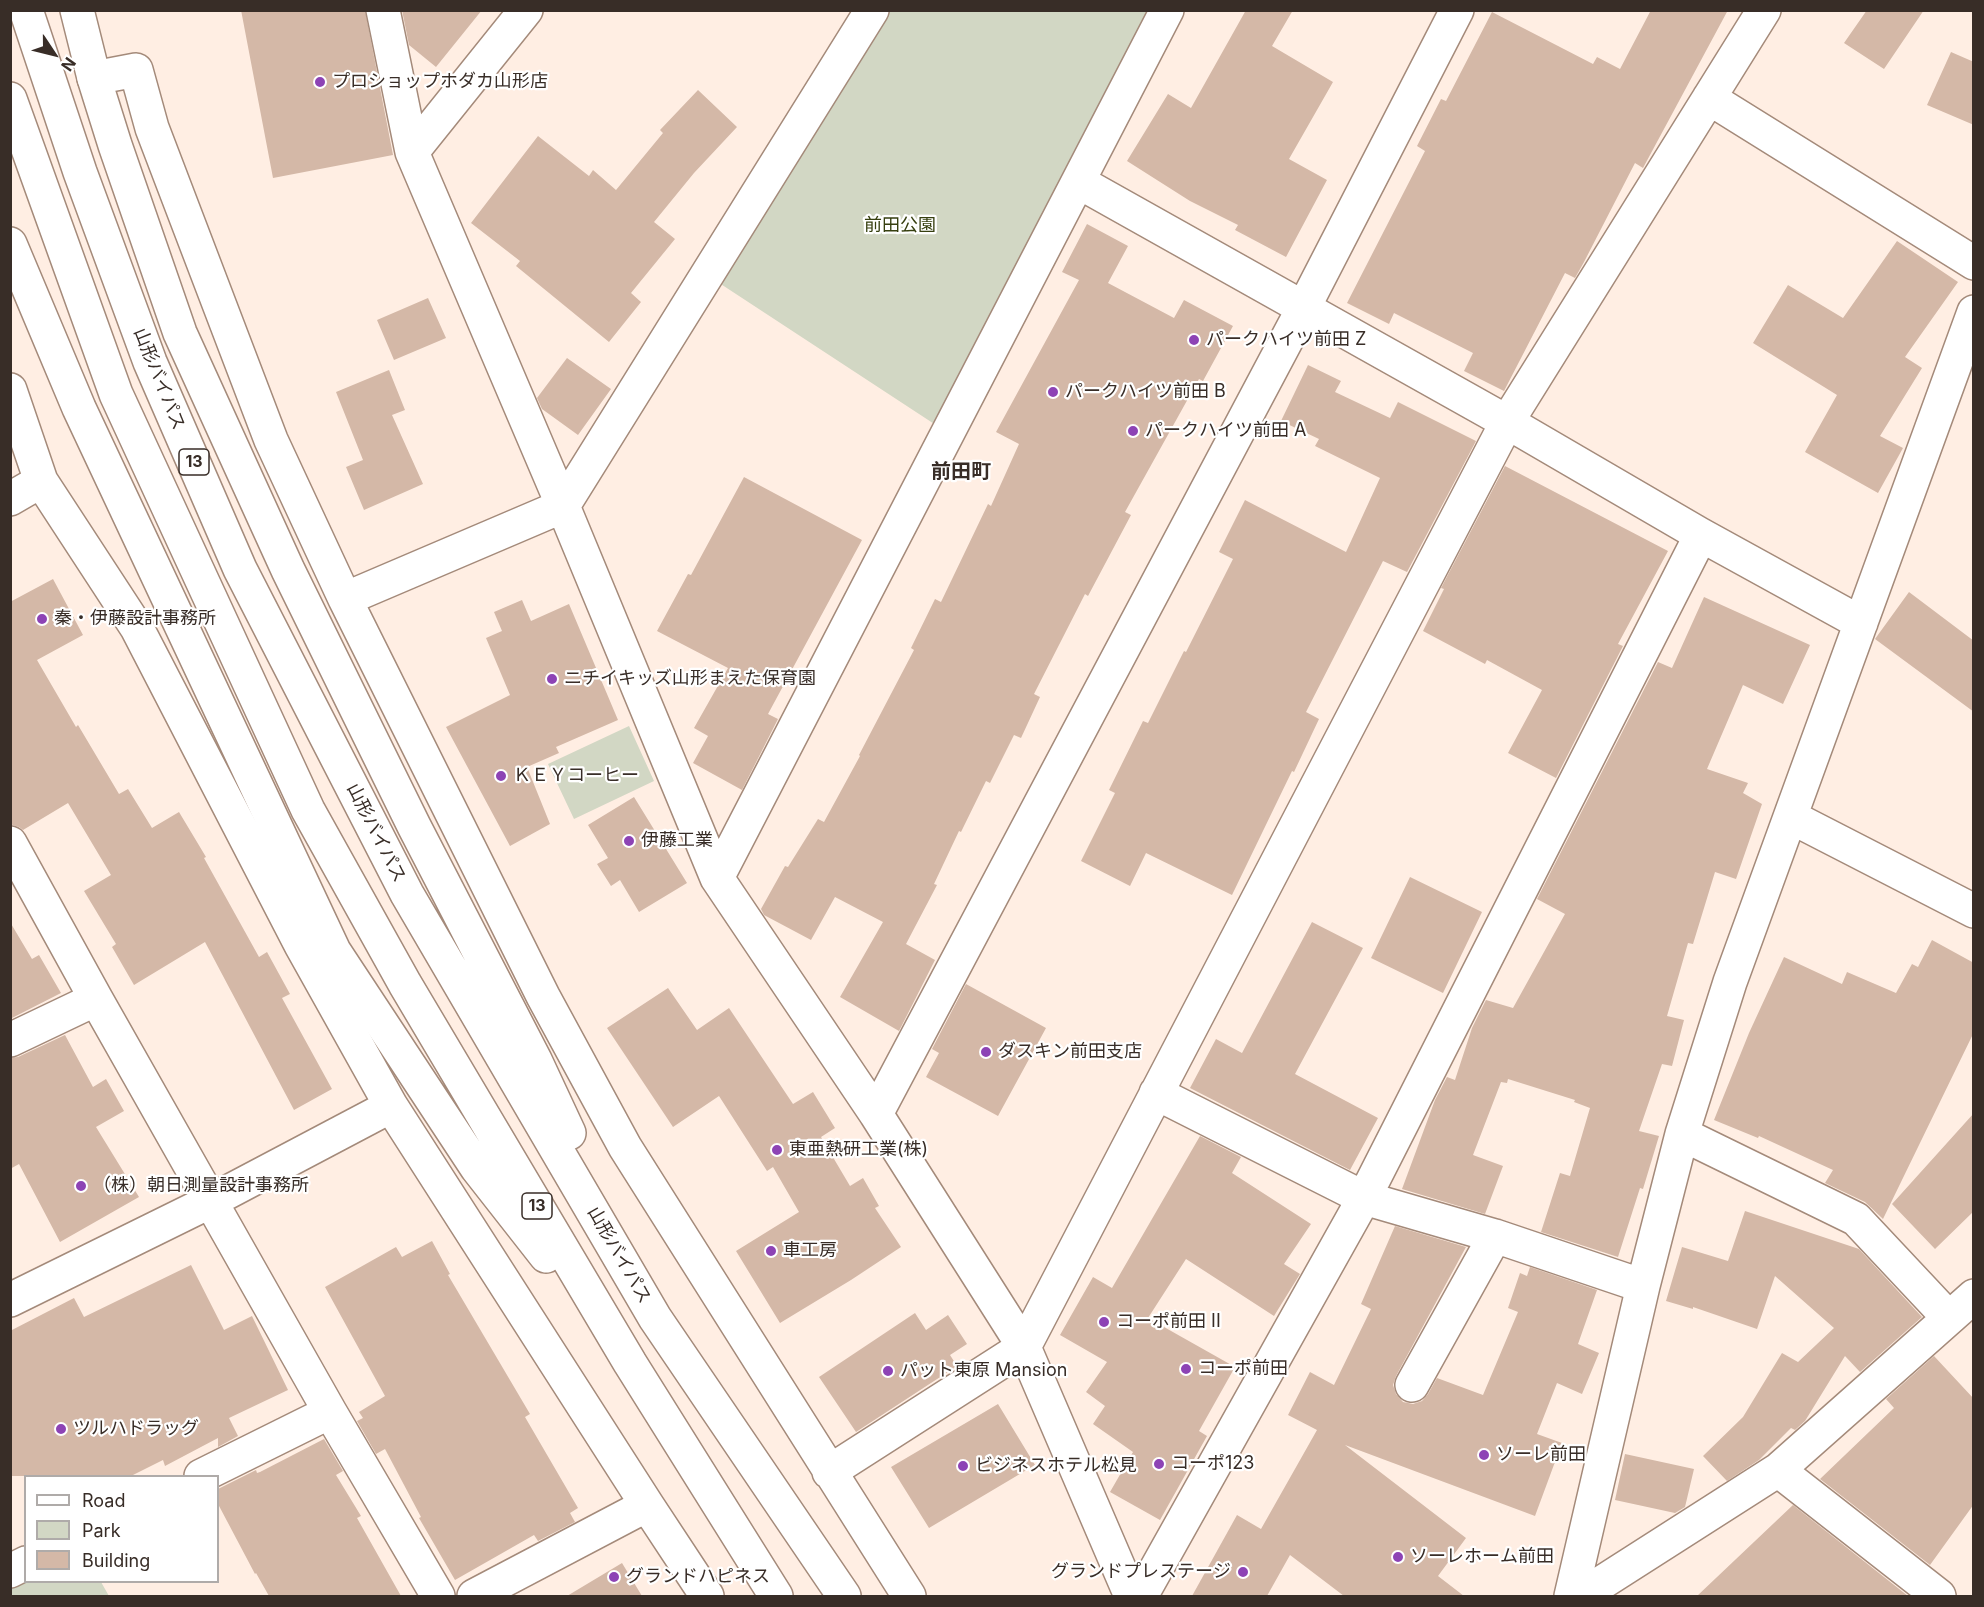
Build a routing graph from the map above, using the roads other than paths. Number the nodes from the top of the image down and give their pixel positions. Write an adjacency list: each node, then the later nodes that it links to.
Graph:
1 (26, 10): 43 (main road, 山形バイパス / 13)
2 (77, 10): 9 (main road)
3 (383, 10): 12 (main road)
4 (526, 10): 12 (main road)
5 (872, 10): 22 (main road)
6 (1167, 10): 13 (main road)
7 (1457, 10): 16 (main road)
8 (1764, 10): 10 (main road)
9 (94, 78): 24 (main road); 43 (main road)
10 (1709, 98): 15 (main road); 19 (main road)
11 (10, 99): 45 (main road, 13)
12 (412, 152): 22 (main road)
13 (1079, 182): 16 (main road); 28 (main road)
14 (12, 255): 45 (main road)
15 (1974, 263)
16 (1304, 307): 19 (main road); 34 (main road)
17 (1974, 312): 25 (main road)
18 (10, 390): 20 (main road)
19 (1507, 422): 23 (main road); 32 (main road)
20 (41, 481): 21 (main road); 33 (main road)
21 (10, 499)
22 (563, 506): 24 (main road); 28 (main road)
23 (1701, 535): 25 (main road); 36 (main road)
24 (345, 598): 49 (main road)
25 (1861, 623): 26 (main road)
26 (1791, 817): 29 (main road); 35 (main road)
27 (10, 843): 30 (main road)
28 (717, 878): 34 (main road)
29 (1974, 911)
30 (96, 999): 31 (main road); 37 (main road)
31 (10, 1040)
32 (1156, 1093): 36 (main road); 44 (main road)
33 (391, 1106): 37 (main road); 51 (main road)
34 (876, 1114): 44 (main road)
35 (1682, 1134): 39 (main road); 42 (main road)
36 (1364, 1198): 38 (main road); 61 (main road)
37 (211, 1201): 41 (main road); 47 (main road)
38 (1495, 1236): 39 (main road); 46 (main road)
39 (1643, 1286): 62 (main road)
40 (1974, 1296): 42 (main road)
41 (10, 1300)
42 (1948, 1317): 48 (main road)
43 (656, 1318): 58 (main road, 山形バイパス / 13)
44 (1024, 1347): 49 (main road); 60 (main road)
45 (630, 1363): 57 (main road, 13)
46 (1412, 1385)
47 (330, 1412): 50 (main road); 54 (main road)
48 (1778, 1470): 63 (main road); 64 (main road)
49 (829, 1472): 59 (main road)
50 (203, 1475)
51 (647, 1505): 55 (main road); 56 (main road)
52 (24, 1564): 53 (main road)
53 (10, 1571)
54 (438, 1596)
55 (474, 1596)
56 (707, 1596)
57 (776, 1596)
58 (844, 1596)
59 (909, 1596)
60 (1131, 1596)
61 (1142, 1596)
62 (1571, 1596)
63 (1581, 1596)
64 (1940, 1596)

